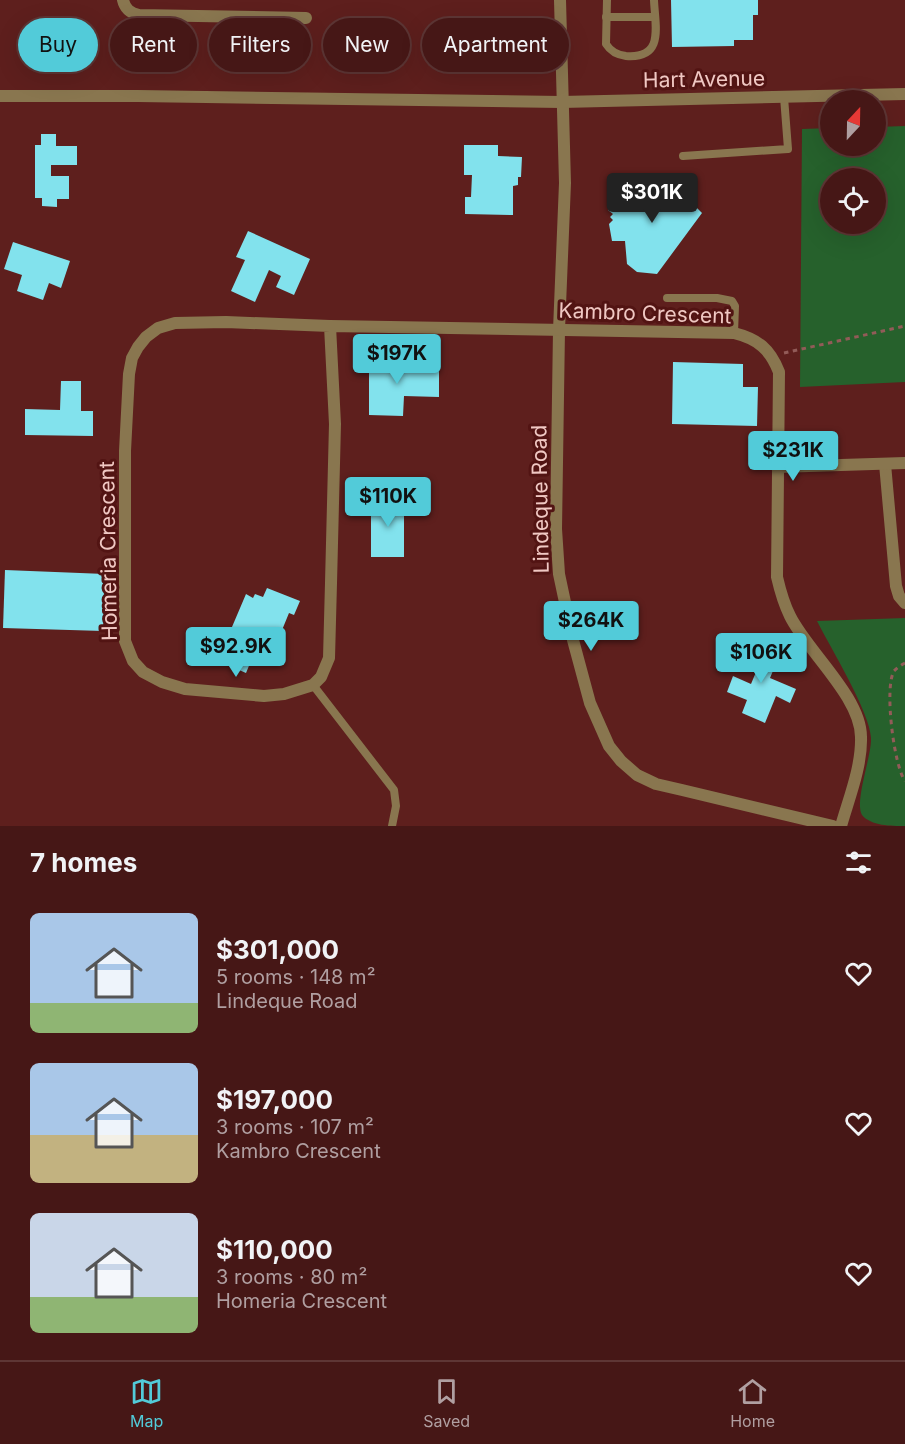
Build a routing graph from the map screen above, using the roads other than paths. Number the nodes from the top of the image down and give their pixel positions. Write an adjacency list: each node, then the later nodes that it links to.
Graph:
1 (123, 0): 7 (street)
2 (560, 0): 11 (street, Lindeque Road)
3 (607, 0): 6 (lane)
4 (654, 0): 5 (lane)
5 (655, 16): 6 (lane); 6 (lane)
6 (606, 17)
7 (306, 18)
8 (905, 94): 10 (street, Hart Avenue)
9 (0, 96): 11 (street, Hart Avenue)
10 (784, 97): 11 (street, Hart Avenue); 12 (lane)
11 (562, 102): 16 (street, Lindeque Road)
12 (683, 156)
13 (667, 298): 17 (lane)
14 (330, 326): 15 (street, Kambro Crescent); 16 (street, Kambro Crescent); 22 (street)
15 (158, 328): 22 (street, Homeria Crescent)
16 (559, 330): 17 (street, Kambro Crescent); 24 (street, Lindeque Road)
17 (734, 333): 20 (street, Kambro Crescent)
18 (905, 463): 19 (street)
19 (885, 464): 20 (street); 21 (street)
20 (777, 467): 25 (street)
21 (905, 603)
22 (313, 685): 23 (lane)
23 (392, 826)
24 (833, 826)
25 (841, 826)

